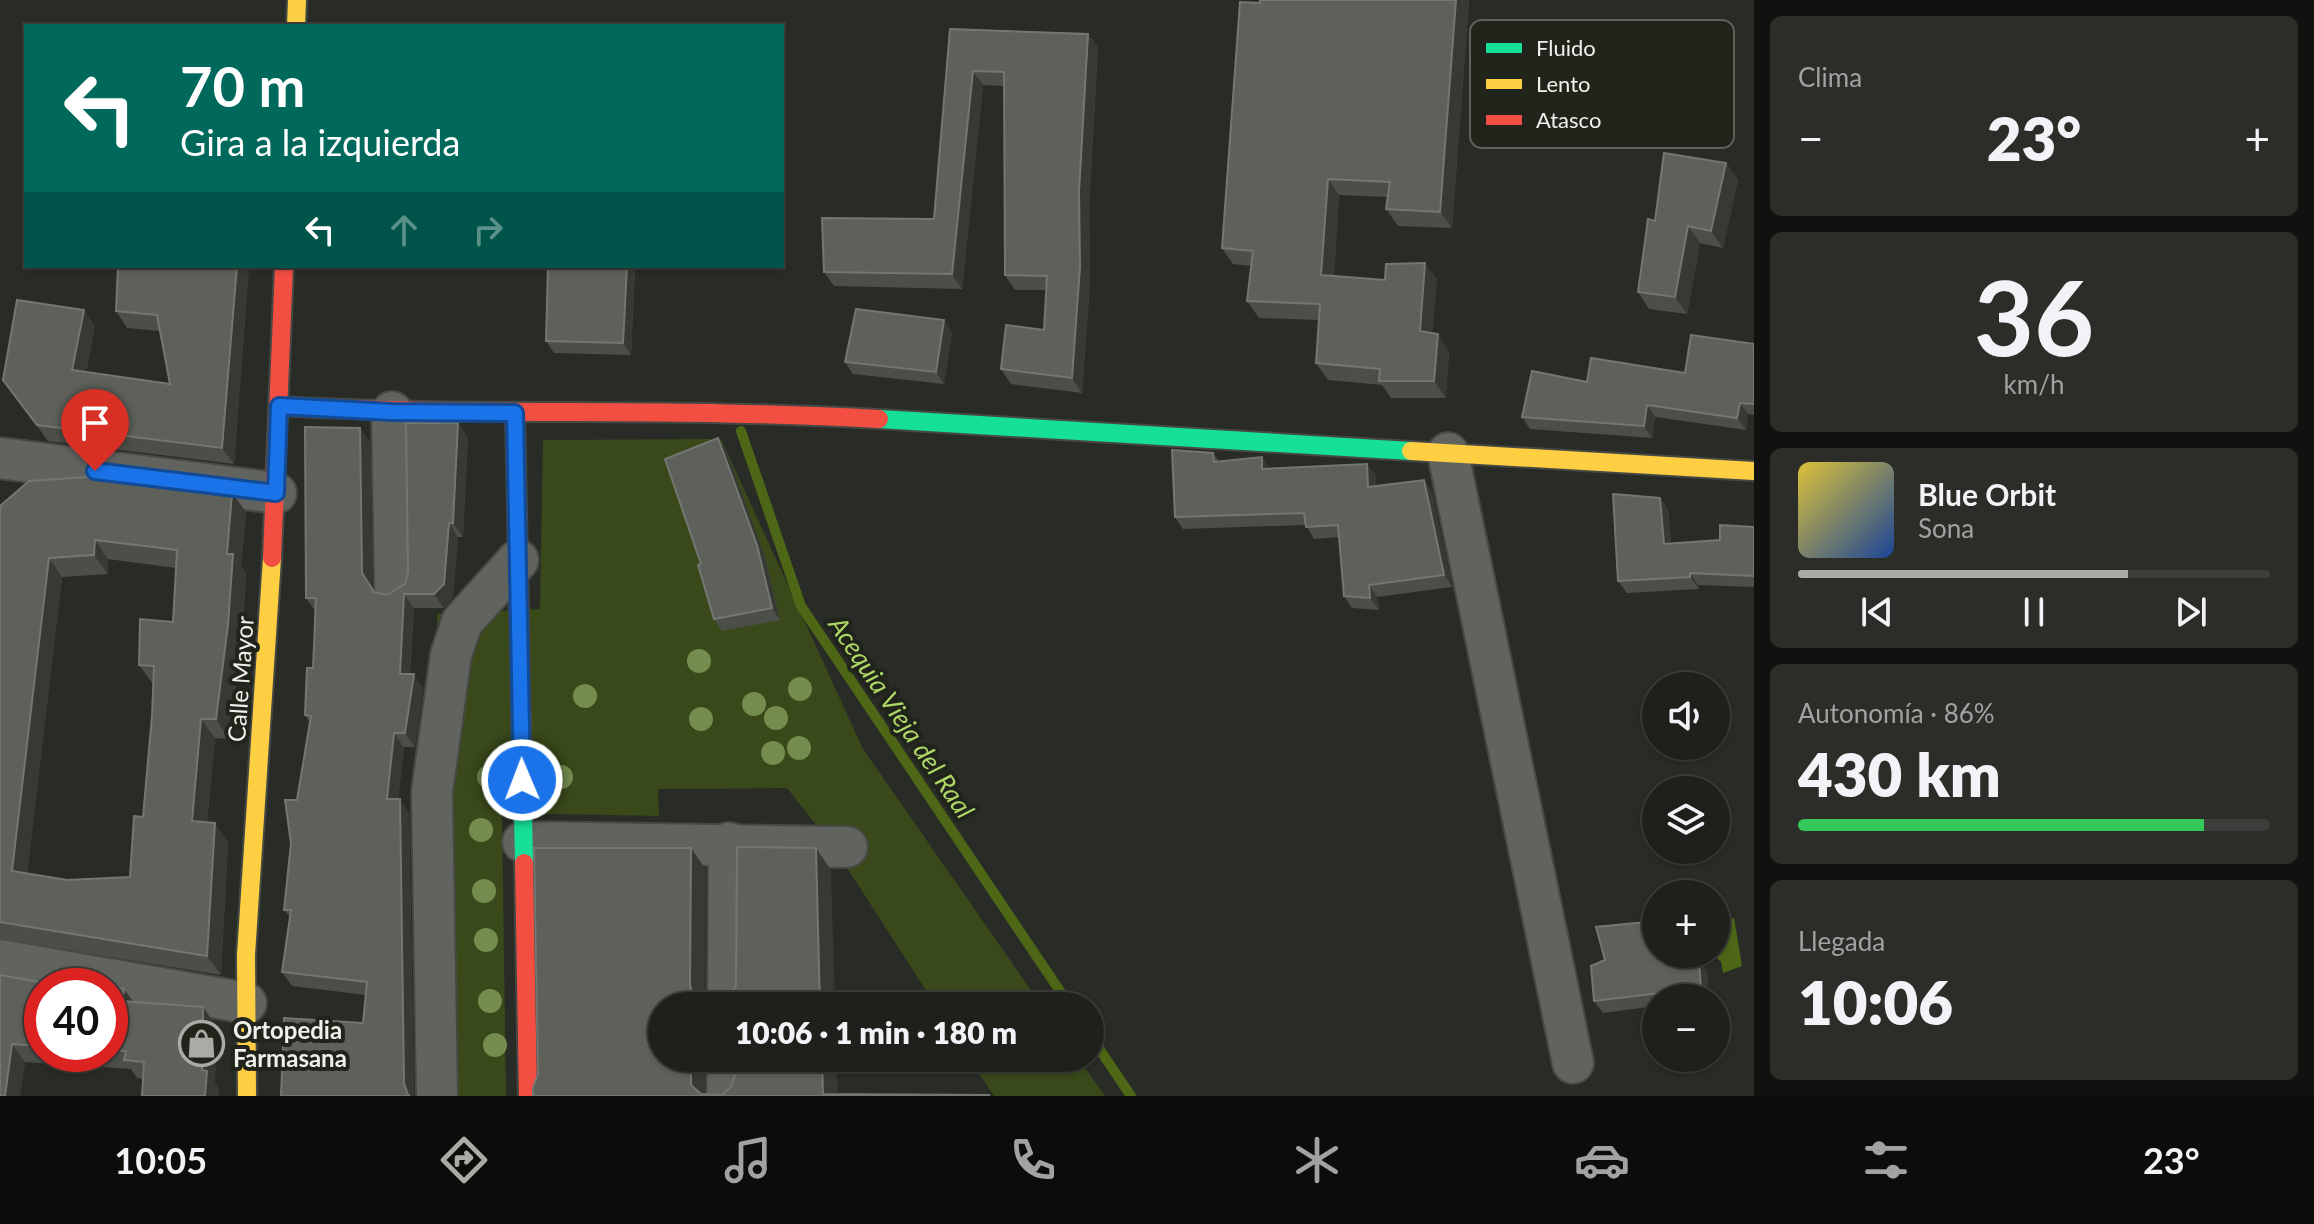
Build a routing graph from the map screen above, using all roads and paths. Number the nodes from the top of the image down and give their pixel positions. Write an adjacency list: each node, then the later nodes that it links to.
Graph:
1 (297, 0): 2 (main road)
2 (296, 24)
3 (284, 268): 4 (main road, Calle Mayor)
4 (279, 406): 5 (main road); 10 (main road, Calle Mayor)
5 (392, 412): 6 (main road); 12 (street)
6 (515, 413): 7 (main road); 11 (main road)
7 (1448, 453): 9 (main road); 19 (street)
8 (0, 458): 10 (street)
9 (1754, 471)
10 (276, 493): 18 (main road, Calle Mayor)
11 (518, 560): 13 (main road); 22 (street)
12 (395, 586)
13 (523, 842): 14 (street); 23 (main road)
14 (729, 843): 15 (street); 17 (street)
15 (847, 847)
16 (0, 960): 18 (street)
17 (728, 992)
18 (246, 1003): 21 (main road, Calle Mayor)
19 (1573, 1063)
20 (728, 1072): 24 (street)
21 (247, 1096)
22 (437, 1096)
23 (528, 1096)
24 (727, 1096)

